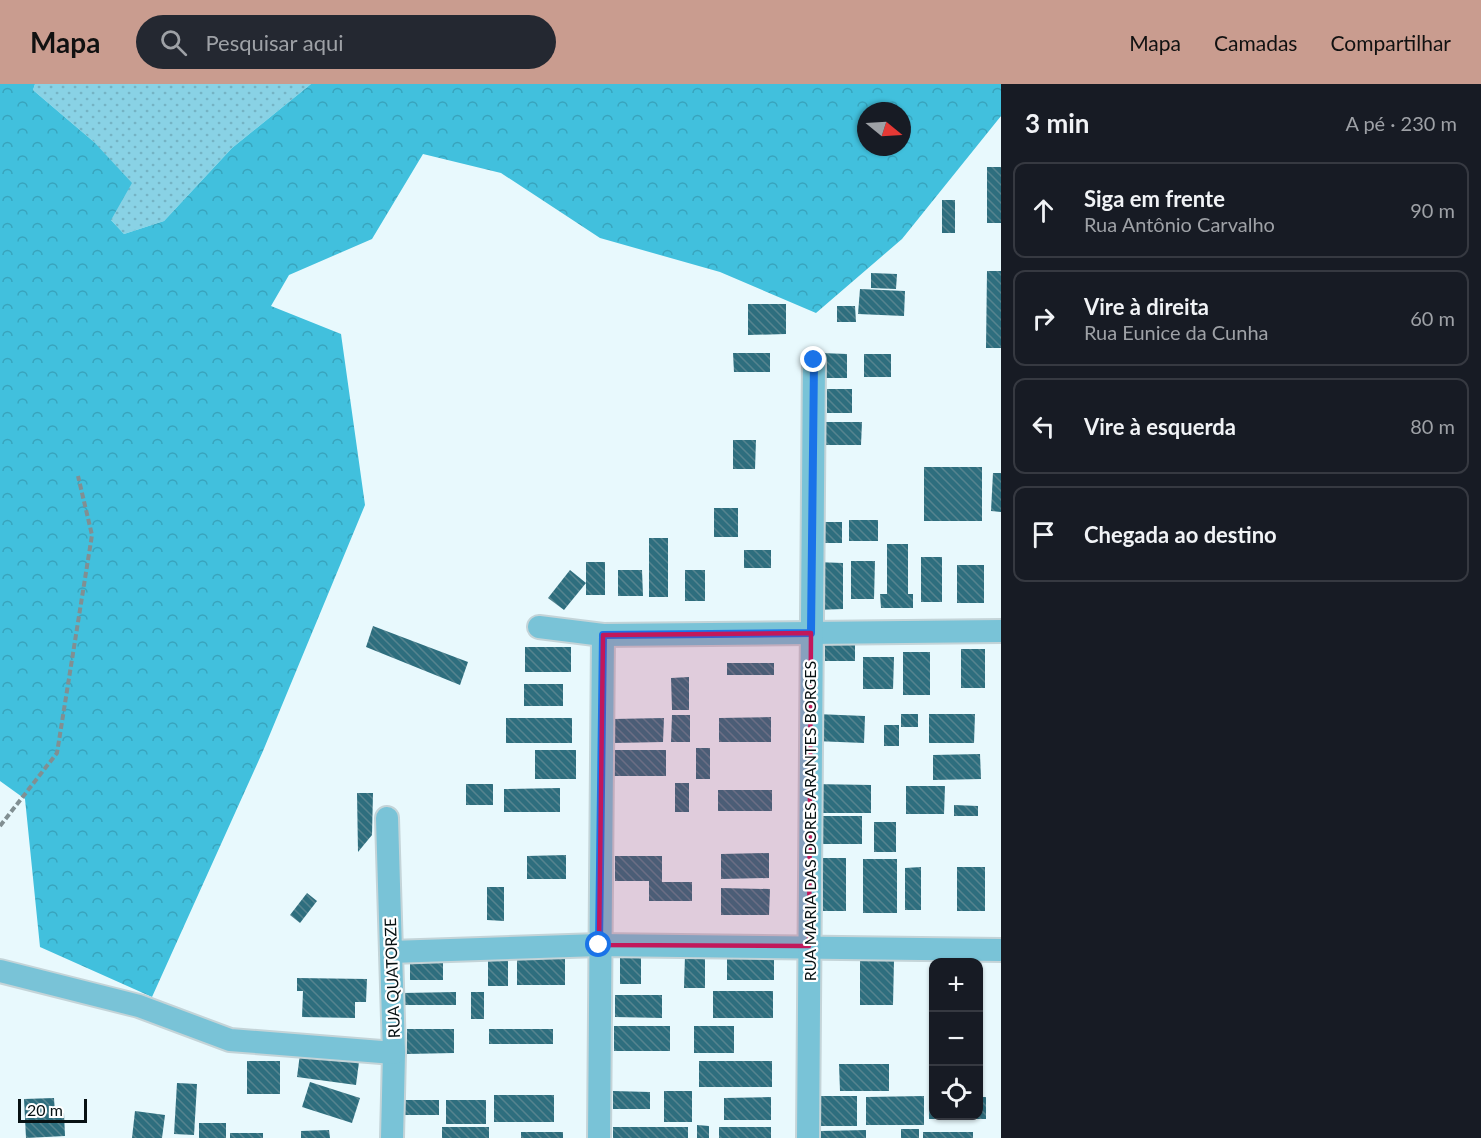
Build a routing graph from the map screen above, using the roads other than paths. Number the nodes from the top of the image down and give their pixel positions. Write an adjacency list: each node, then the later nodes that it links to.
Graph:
1 (814, 360): 4 (street, RUA MARIA DAS DORES ARANTES BORGES)
2 (539, 627): 5 (street)
3 (1001, 631): 4 (street)
4 (811, 633): 5 (street); 8 (street, RUA MARIA DAS DORES ARANTES BORGES)
5 (603, 635): 7 (street)
6 (387, 818): 10 (street, RUA QUATORZE)
7 (599, 945): 8 (street); 10 (street); 14 (street)
8 (809, 946): 9 (street); 15 (street, RUA MARIA DAS DORES ARANTES BORGES)
9 (1001, 950)
10 (391, 952): 12 (street, RUA QUATORZE)
11 (0, 971): 12 (street)
12 (394, 1053): 13 (street, RUA QUATORZE)
13 (392, 1138)
14 (598, 1138)
15 (808, 1138)

